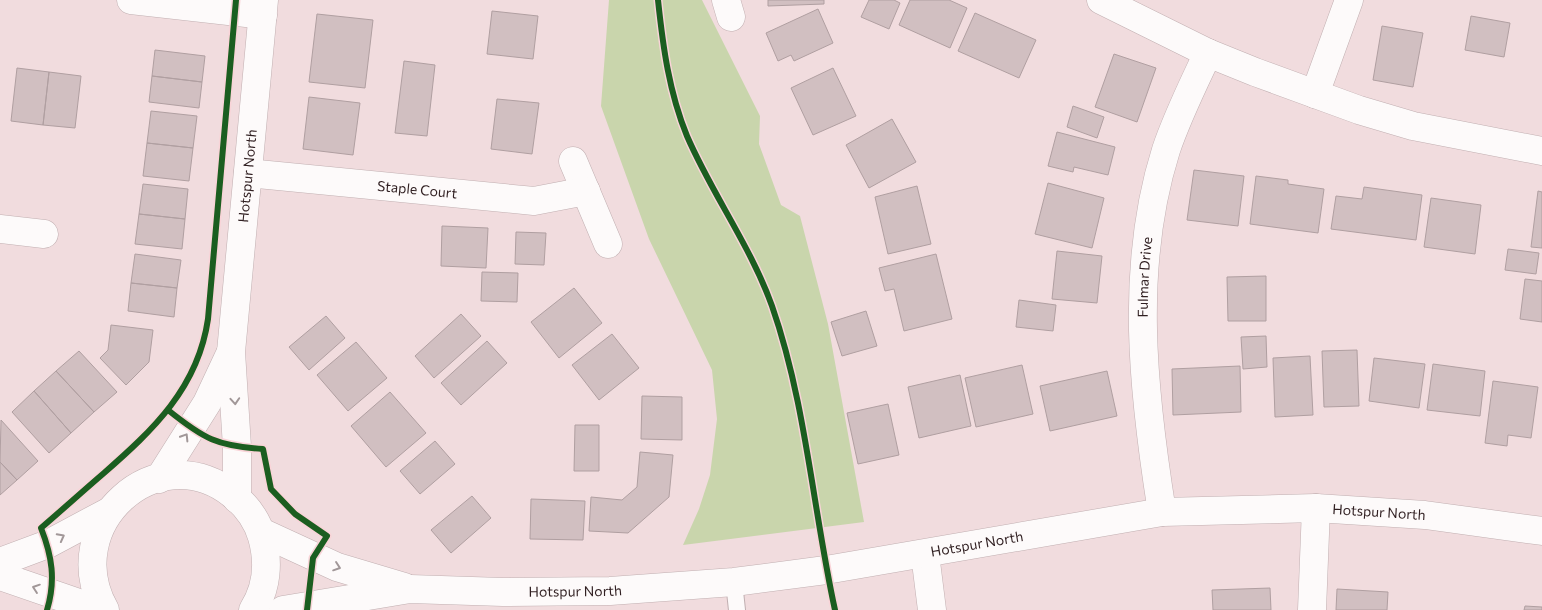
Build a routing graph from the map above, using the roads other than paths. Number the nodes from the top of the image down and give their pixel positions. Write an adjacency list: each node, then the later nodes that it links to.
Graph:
1 (131, 0): 4 (street)
2 (1101, 0): 5 (street)
3 (1349, 0): 6 (street)
4 (264, 8): 9 (street, Hotspur North)
5 (1208, 52): 6 (street); 19 (street, Fulmar Drive)
6 (1315, 94): 7 (street)
7 (1542, 151)
8 (573, 161): 10 (street)
9 (248, 172): 10 (street, Staple Court); 14 (street, Hotspur North)
10 (586, 191): 13 (street)
11 (0, 229): 12 (street)
12 (44, 234)
13 (608, 244)
14 (232, 352): 15 (street, one-way to 14); 16 (street, one-way to 16)
15 (159, 479): 16 (street); 18 (street)
16 (238, 499): 21 (street)
17 (1316, 508): 19 (street, Hotspur North); 20 (street, Hotspur North); 34 (street)
18 (108, 512): 23 (street, one-way to 18); 29 (street)
19 (1162, 512): 22 (street, Hotspur North)
20 (1542, 531)
21 (261, 532): 26 (street, Hotspur North, one-way to 26); 30 (street)
22 (925, 554): 25 (street, Hotspur North); 33 (street)
23 (0, 562)
24 (0, 576): 28 (street, one-way to 24)
25 (734, 582): 27 (street, Hotspur North); 32 (lane)
26 (410, 589): 27 (street, Hotspur North); 31 (street, Hotspur North)
27 (521, 601)
28 (99, 610)
29 (105, 610)
30 (253, 610)
31 (283, 610)
32 (736, 610)
33 (932, 610)
34 (1312, 610)

